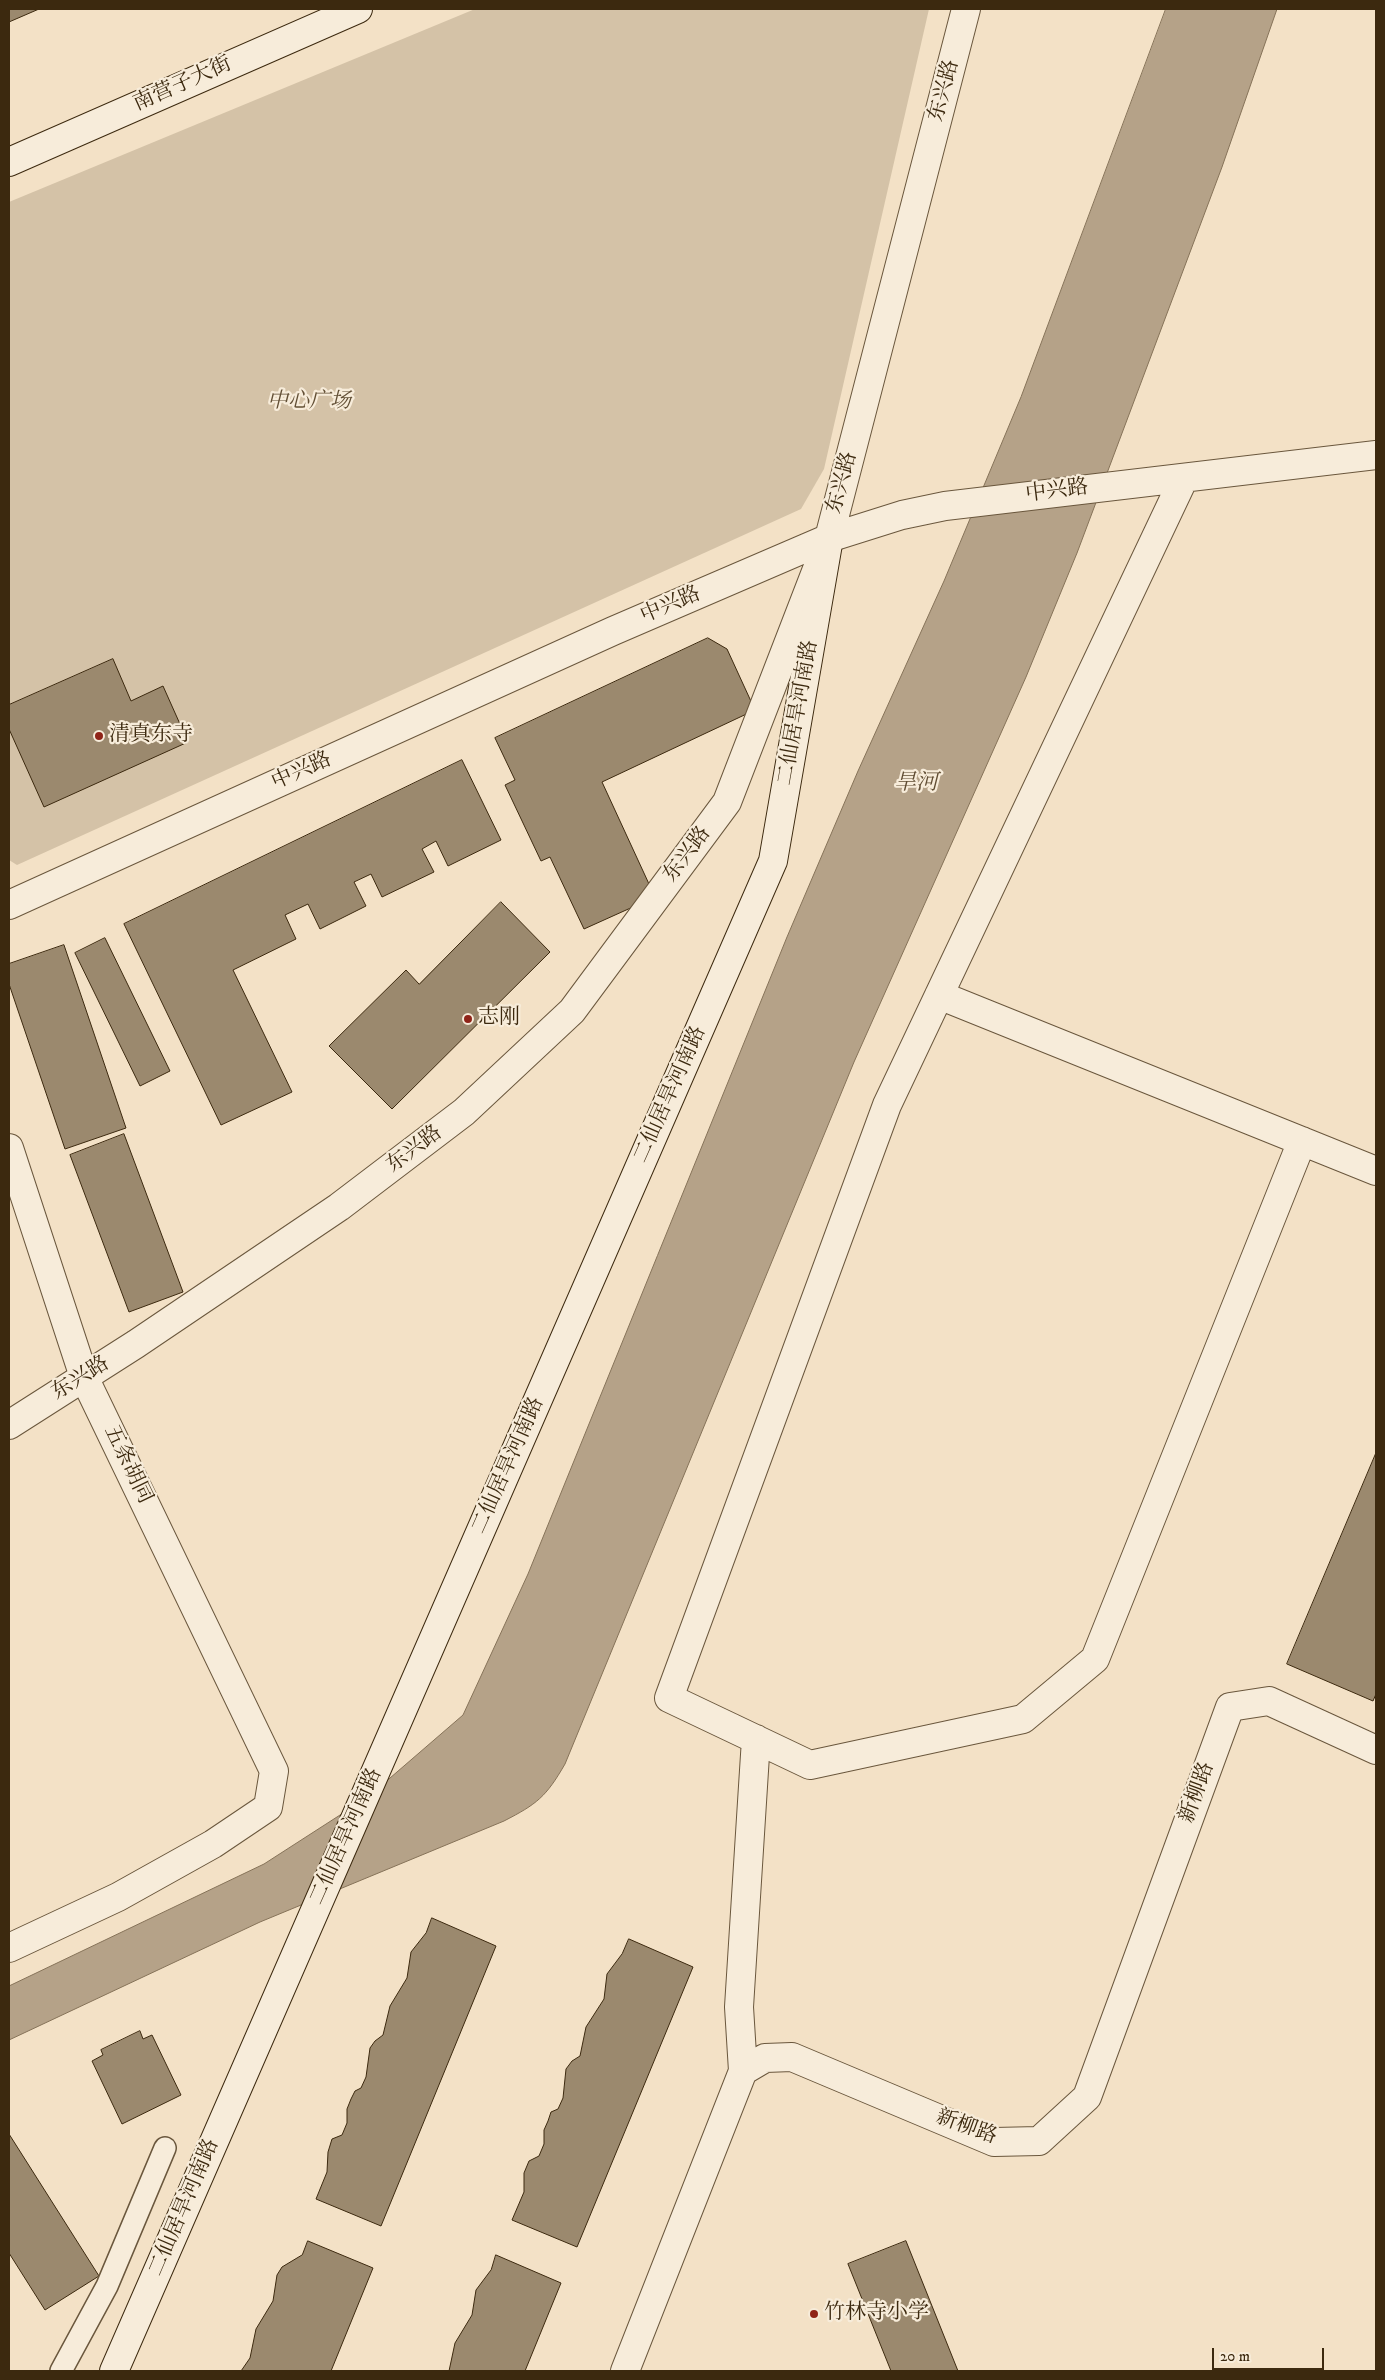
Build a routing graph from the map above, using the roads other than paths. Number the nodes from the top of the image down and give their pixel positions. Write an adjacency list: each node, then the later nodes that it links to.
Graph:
1 (358, 9): 3 (street, 南营子大街)
2 (966, 9): 6 (street, 东兴路)
3 (9, 162)
4 (1376, 455): 5 (street, 中兴路)
5 (1184, 478): 6 (street, 中兴路); 8 (street)
6 (829, 538): 7 (street, 中兴路); 12 (street, 东兴路); 20 (street, 二仙居旱河南路)
7 (9, 905)
8 (939, 995): 9 (street); 14 (street)
9 (1302, 1141): 11 (street); 14 (street)
10 (9, 1148): 12 (street, 五条胡同)
11 (1376, 1171)
12 (84, 1377): 13 (street, 东兴路); 16 (street, 五条胡同)
13 (9, 1425)
14 (756, 1739): 17 (street)
15 (1376, 1750): 17 (street, 新柳路)
16 (9, 1948)
17 (743, 2071): 21 (street)
18 (165, 2148): 19 (lane)
19 (61, 2371)
20 (114, 2371)
21 (625, 2371)

